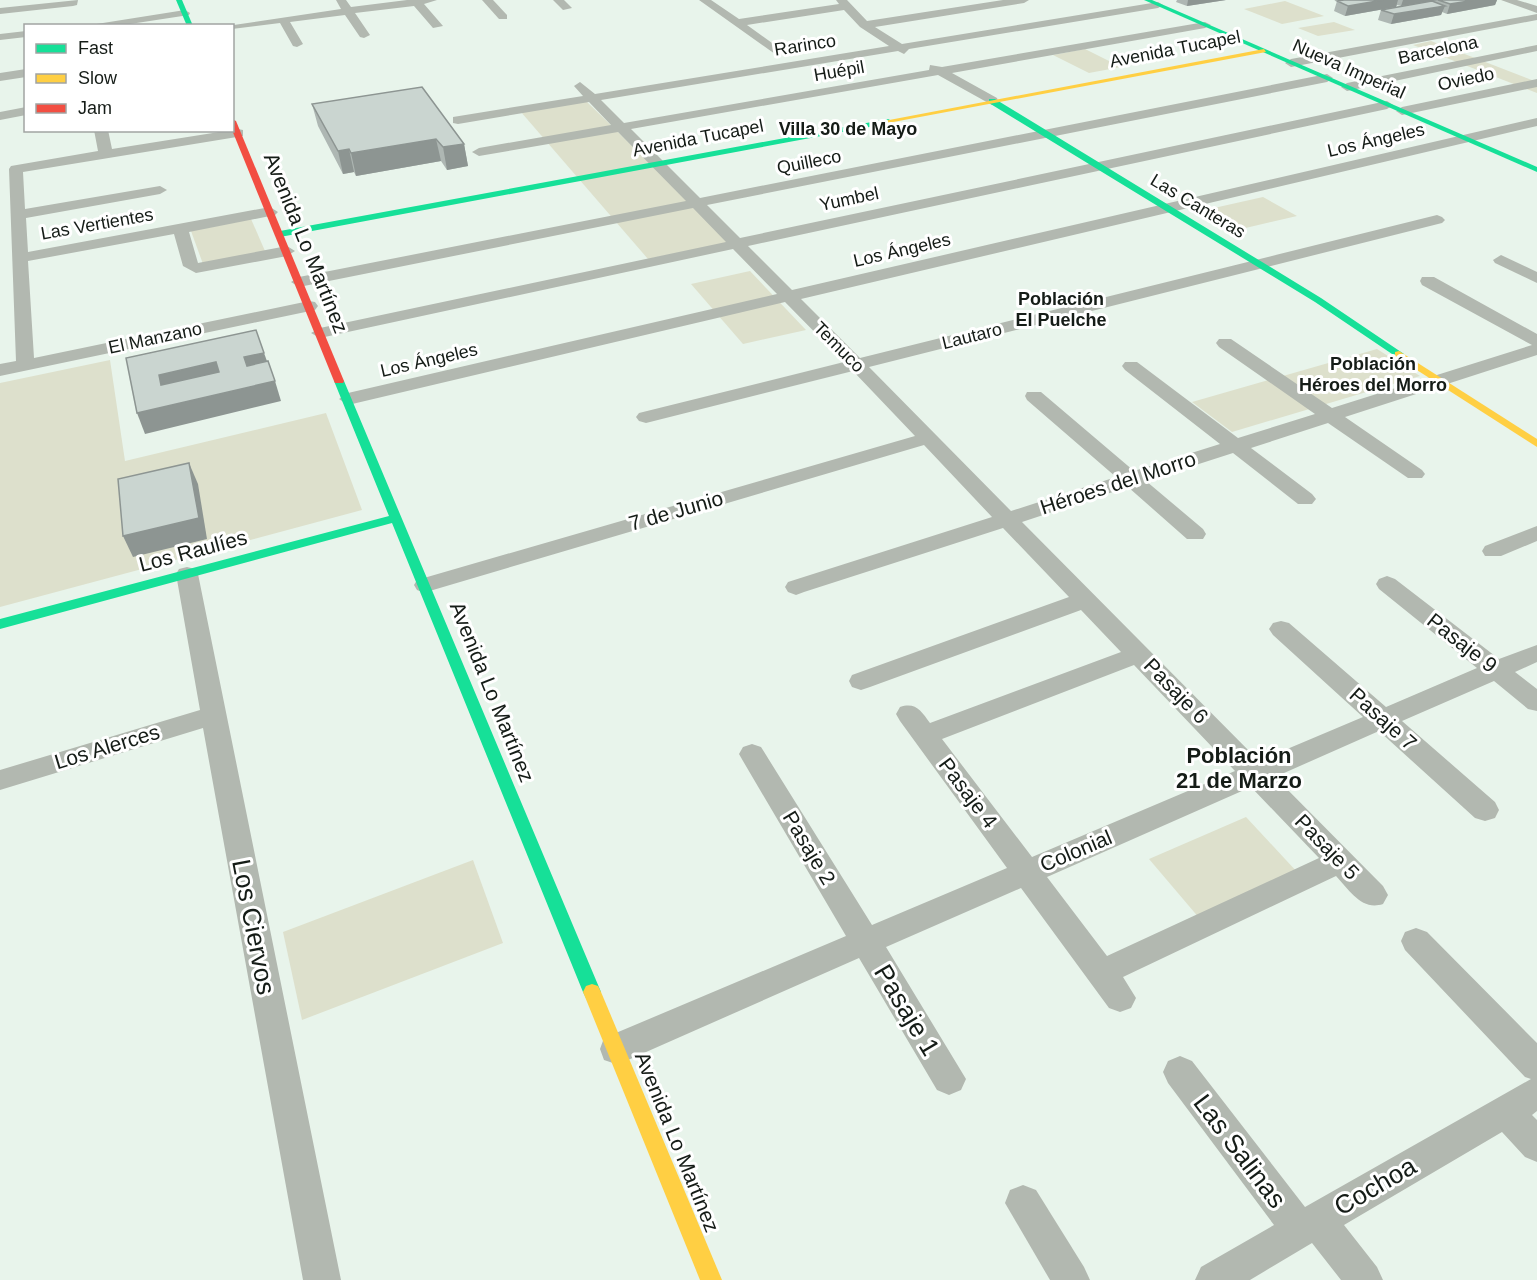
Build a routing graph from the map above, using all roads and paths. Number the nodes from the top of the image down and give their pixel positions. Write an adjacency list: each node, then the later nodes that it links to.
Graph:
1 (73, 0): 16 (street)
2 (341, 0): 20 (street)
3 (432, 0): 9 (street)
4 (487, 0): 24 (street)
5 (558, 0): 17 (street)
6 (704, 0): 27 (street)
7 (1024, 0): 10 (street)
8 (1506, 0): 18 (street)
9 (416, 1): 20 (street); 33 (street)
10 (996, 2): 22 (street)
11 (1152, 2): 30 (street, Rarinco); 31 (street, Nueva Imperial)
12 (844, 3): 23 (street); 29 (street, Las Canteras)
13 (0, 4): 16 (street)
14 (927, 4): 22 (street)
15 (782, 5): 23 (street)
16 (37, 8): 19 (street)
17 (567, 8)
18 (1537, 10)
19 (0, 11)
20 (349, 11): 26 (street); 35 (street)
21 (185, 13): 28 (street)
22 (942, 13): 29 (street)
23 (797, 14): 27 (street)
24 (503, 17)
25 (1537, 17): 43 (street)
26 (284, 20): 32 (street); 37 (street)
27 (737, 23): 41 (street)
28 (104, 24)
29 (864, 25): 38 (street, Las Canteras)
30 (1035, 25): 38 (street, Rarinco); 39 (street)
31 (1205, 25): 39 (street, Huépil); 42 (street, Nueva Imperial)
32 (234, 26)
33 (437, 26)
34 (24, 34): 36 (street)
35 (364, 35)
36 (0, 37)
37 (297, 44)
38 (899, 47): 46 (street, Las Canteras); 53 (street, Rarinco)
39 (1079, 47): 46 (street, Huépil)
40 (1537, 48): 52 (street, Barcelona)
41 (775, 50)
42 (1263, 51): 43 (street, Nueva Imperial); 54 (street, Avenida Tucapel)
43 (1291, 63): 49 (street, Nueva Imperial)
44 (24, 64): 45 (street)
45 (0, 67)
46 (940, 72): 54 (street, Las Canteras); 62 (street, Huépil)
47 (24, 73): 48 (street)
48 (0, 77)
49 (1326, 78): 52 (street, Nueva Imperial); 65 (street, Quilleco)
50 (1537, 83): 57 (street, Oviedo)
51 (580, 87): 53 (street, Temuco)
52 (1347, 87): 55 (street, Nueva Imperial)
53 (591, 98): 59 (street, Rarinco); 62 (street, Temuco)
54 (992, 101): 65 (street, Las Canteras); 69 (street, Avenida Tucapel)
55 (1386, 105): 57 (street, Nueva Imperial); 70 (street, Yumbel)
56 (24, 111): 58 (street)
57 (1402, 111): 66 (street, Nueva Imperial)
58 (0, 116)
59 (458, 120)
60 (1537, 122): 66 (street, Los Ángeles)
61 (235, 127): 75 (street, Avenida Lo Martínez)
62 (620, 127): 67 (street, Huépil); 69 (street, Temuco)
63 (101, 132): 68 (street)
64 (212, 132): 68 (street)
65 (1046, 134): 70 (street, Las Canteras); 73 (street, Quilleco)
66 (1466, 139): 71 (street, Nueva Imperial); 74 (street, Los Ángeles)
67 (479, 152)
68 (106, 155): 77 (street)
69 (656, 164): 73 (street, Temuco); 80 (street, Avenida Tucapel)
70 (1098, 166): 74 (street, Las Canteras); 81 (street, Yumbel)
71 (1537, 170)
72 (160, 190): 77 (street, Las Vertientes)
73 (696, 204): 81 (street, Temuco); 88 (street, Quilleco)
74 (1168, 208): 85 (street, Las Canteras); 89 (street, Los Ángeles)
75 (270, 212): 78 (street, Las Vertientes); 80 (street, Avenida Lo Martínez)
76 (1437, 220): 85 (street, Lautaro)
77 (18, 221): 79 (street, Las Vertientes); 83 (street)
78 (180, 228): 82 (street, Las Vertientes); 83 (street, Las Vertientes)
79 (0, 231)
80 (280, 234): 82 (street, Avenida Lo Martínez)
81 (736, 243): 89 (street, Temuco); 91 (street, Yumbel)
82 (287, 252): 88 (street, Avenida Lo Martínez)
83 (20, 258): 95 (street)
84 (1501, 260): 86 (street)
85 (1260, 264): 96 (street, Lautaro); 99 (street, Las Canteras)
86 (1537, 278)
87 (1428, 281): 92 (street)
88 (299, 282): 90 (street, Avenida Lo Martínez)
89 (788, 296): 96 (street, Temuco); 101 (street, Los Ángeles)
90 (309, 306): 91 (street, Avenida Lo Martínez); 95 (street, El Manzano)
91 (320, 333): 101 (street, Avenida Lo Martínez)
92 (1537, 341)
93 (1225, 343): 102 (street)
94 (1537, 350): 99 (street)
95 (25, 365): 98 (street, El Manzano)
96 (857, 365): 103 (street, Lautaro); 104 (street, Temuco)
97 (1131, 366): 106 (street)
98 (0, 370)
99 (1440, 380): 102 (street, Héroes del Morro); 105 (street, Las Canteras)
100 (1034, 396): 108 (street)
101 (348, 399): 110 (street, Avenida Lo Martínez)
102 (1330, 415): 106 (street, Héroes del Morro); 107 (street)
103 (646, 417)
104 (928, 438): 111 (street, Temuco); 117 (street, 7 de Junio)
105 (1537, 444)
106 (1235, 445): 108 (street, Héroes del Morro); 109 (street)
107 (1415, 474)
108 (1131, 479): 111 (street, Héroes del Morro); 113 (street)
109 (1305, 499)
110 (397, 518): 115 (street, Los Raulíes); 117 (street, Avenida Lo Martínez)
111 (1007, 518): 118 (street, Héroes del Morro); 119 (street, Temuco)
112 (1537, 533): 114 (street)
113 (1195, 534)
114 (1493, 551)
115 (187, 574): 120 (street, Los Raulíes); 127 (street, Los Ciervos)
116 (1387, 584): 124 (street, Pasaje 9)
117 (424, 585): 140 (street, Avenida Lo Martínez)
118 (796, 587)
119 (1091, 604): 123 (street, Pasaje 6); 125 (street)
120 (0, 624)
121 (1281, 629): 128 (street, Pasaje 7)
122 (1536, 652): 124 (street, Colonial)
123 (1140, 654): 130 (street, Pasaje 6); 134 (street, Pasaje 4)
124 (1496, 670): 126 (street, Pasaje 9); 128 (street, Colonial)
125 (861, 681)
126 (1537, 702)
127 (214, 715): 131 (street, Los Alerces); 149 (street, Los Ciervos)
128 (1383, 719): 130 (street, Colonial); 132 (street, Pasaje 7)
129 (752, 754): 136 (street, Pasaje 2)
130 (1256, 774): 133 (street, Pasaje 5); 134 (street, Colonial)
131 (0, 780)
132 (1485, 810)
133 (1340, 861): 135 (street, Pasaje 5); 138 (street)
134 (1026, 872): 136 (street, Colonial); 138 (street, Pasaje 4)
135 (1373, 895)
136 (866, 941): 140 (street, Colonial); 143 (street, Pasaje 1)
137 (1416, 941): 141 (street)
138 (1101, 973): 139 (street, Pasaje 4)
139 (1120, 998)
140 (616, 1049): 150 (street, Avenida Lo Martínez)
141 (1537, 1066)
142 (1180, 1072): 148 (street, Las Salinas)
143 (948, 1079)
144 (1537, 1093): 145 (street, Cochoa)
145 (1505, 1111): 146 (street); 148 (street, Cochoa)
146 (1537, 1145)
147 (1023, 1203): 151 (street)
148 (1308, 1225): 152 (street, Cochoa); 153 (street, Las Salinas)
149 (322, 1280)
150 (711, 1280)
151 (1071, 1280)
152 (1214, 1280)
153 (1364, 1280)

